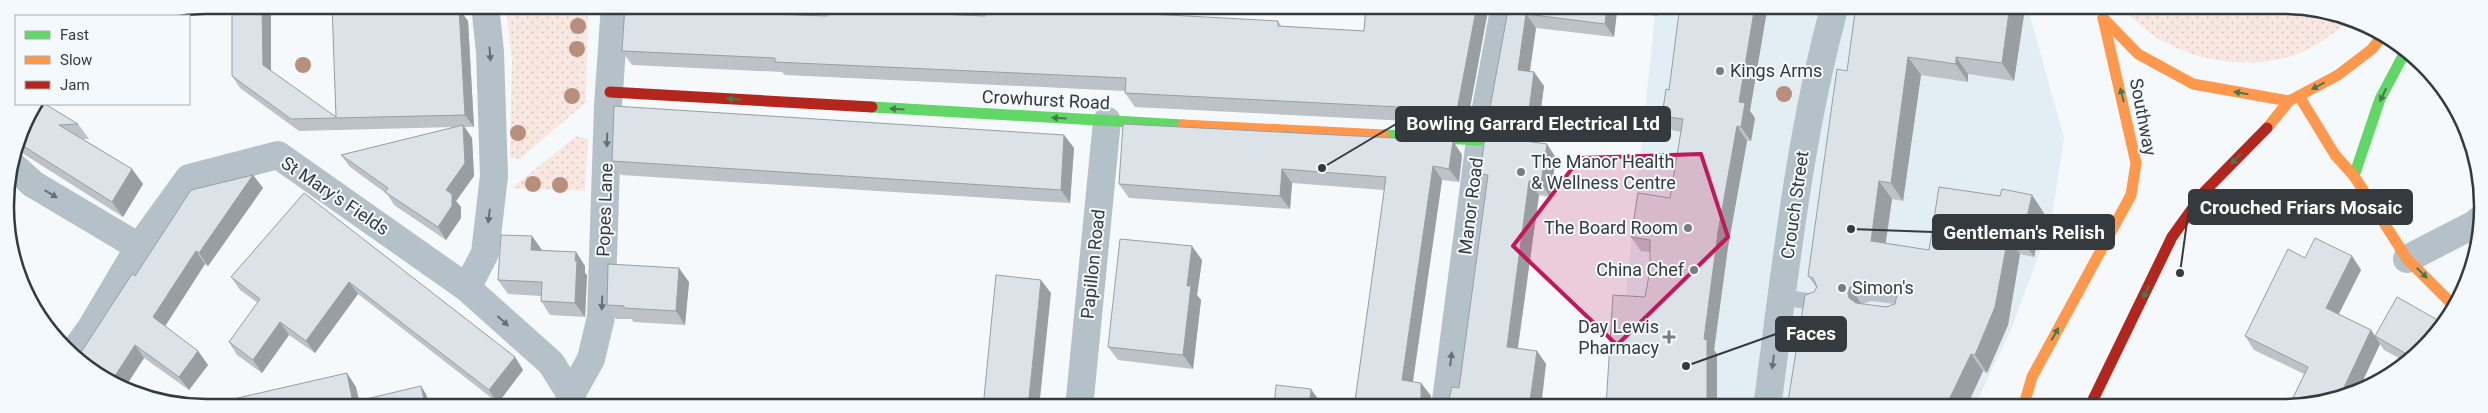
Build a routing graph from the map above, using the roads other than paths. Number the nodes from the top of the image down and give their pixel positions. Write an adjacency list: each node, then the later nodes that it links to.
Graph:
1 (485, 14): 18 (street, one-way to 18)
2 (615, 14): 9 (street, Popes Lane)
3 (1502, 14): 12 (street, Manor Road)
4 (1833, 14): 19 (street, Crouch Street)
5 (2101, 14): 6 (main road, Southway)
6 (2103, 18): 10 (main road, Southway, one-way to 6); 28 (main road, Southway, one-way to 6)
7 (2379, 40): 10 (main road, one-way to 10)
8 (2402, 57): 14 (main road, one-way to 14)
9 (610, 92): 11 (main road, Crowhurst Road, one-way to 9); 24 (street, Popes Lane, one-way to 24)
10 (2294, 98): 14 (main road); 29 (main road, one-way to 29)
11 (1107, 121): 12 (main road, Crowhurst Road); 25 (street, Papillon Road)
12 (1480, 140): 26 (street, Manor Road, one-way to 12)
13 (17, 169): 16 (street, one-way to 16)
14 (2354, 176): 17 (main road)
15 (2474, 225): 17 (street)
16 (139, 248): 18 (street, St Mary's Fields); 22 (street, St Mary's Fields)
17 (2407, 259): 20 (main road, one-way to 20)
18 (467, 288): 23 (street, St Mary's Fields, one-way to 23)
19 (1782, 297): 21 (lane); 27 (street, Crouch Street, one-way to 27)
20 (2449, 301)
21 (1819, 303)
22 (76, 349)
23 (570, 399)
24 (573, 399)
25 (1080, 399)
26 (1446, 399)
27 (1769, 399)
28 (2020, 399)
29 (2093, 399)

